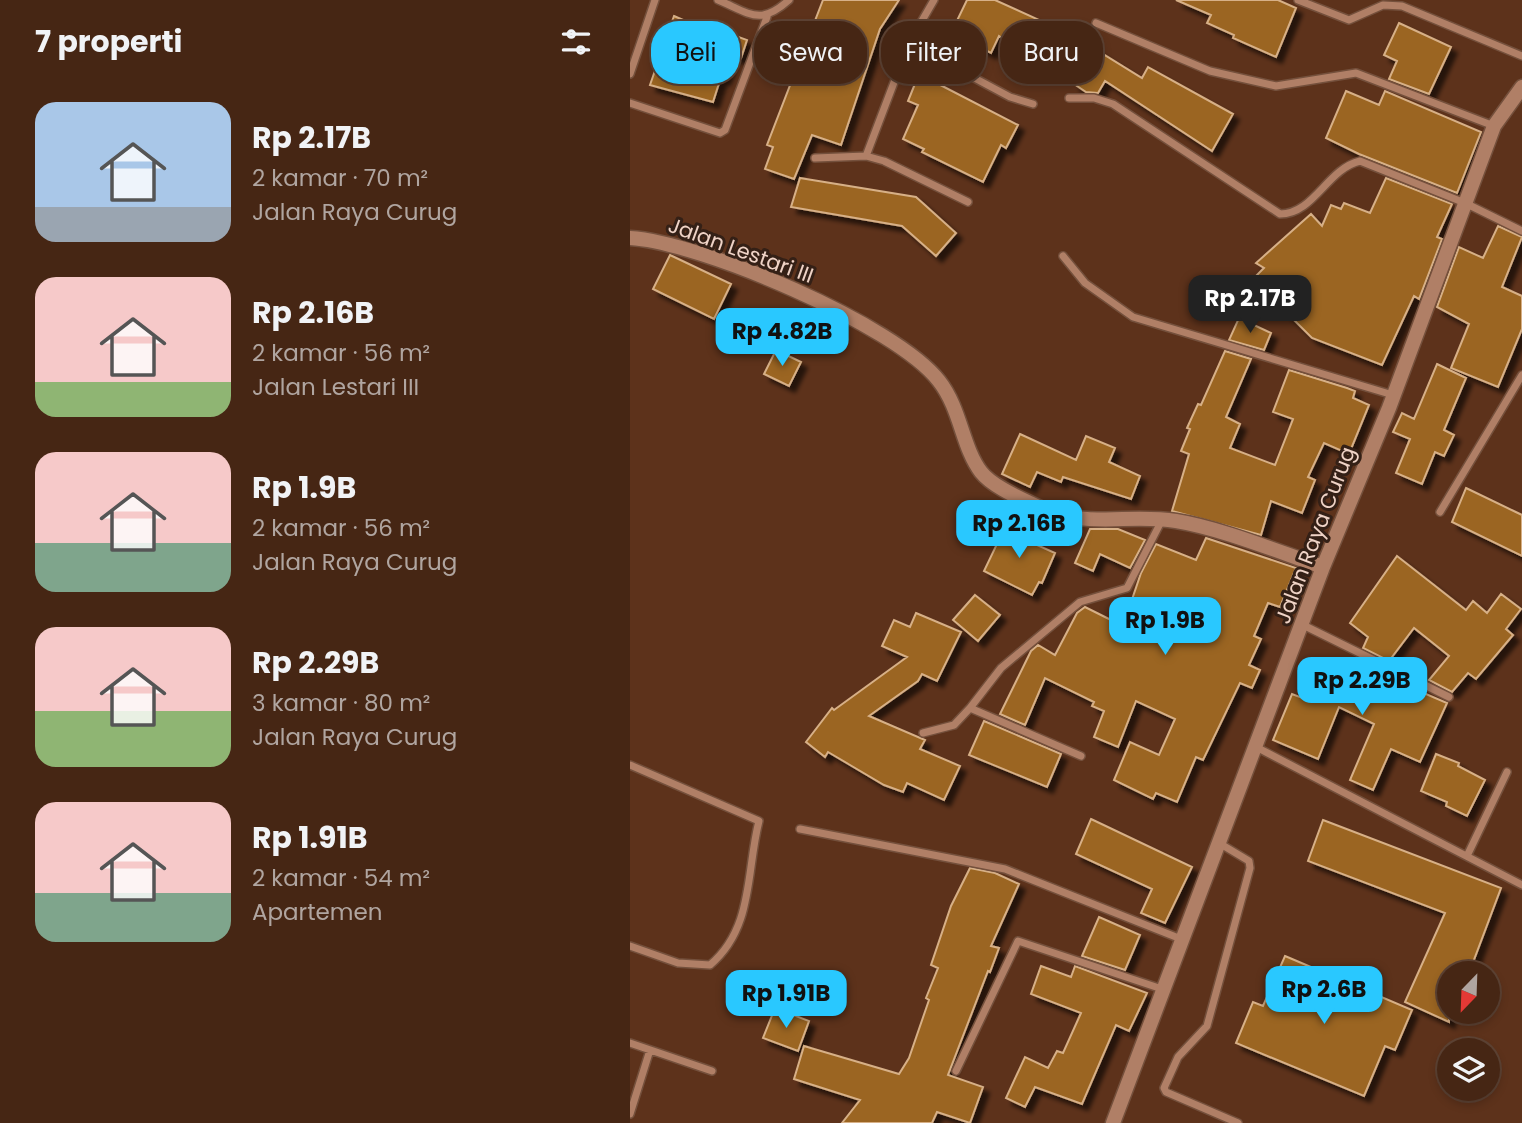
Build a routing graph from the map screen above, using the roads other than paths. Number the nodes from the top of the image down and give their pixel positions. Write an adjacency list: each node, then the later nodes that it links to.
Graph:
1 (655, 0): 10 (street)
2 (718, 0): 6 (street)
3 (789, 0): 6 (street)
4 (933, 0): 7 (street)
5 (1298, 0): 9 (street)
6 (766, 17): 15 (street)
7 (921, 21)
8 (1103, 26): 17 (street)
9 (1522, 56)
10 (630, 74)
11 (893, 84): 18 (street)
12 (986, 84): 16 (street)
13 (1522, 86): 17 (main road, Jalan Raya Curug)
14 (1069, 98): 21 (street)
15 (630, 103)
16 (1033, 104)
17 (1494, 126): 21 (main road, Jalan Raya Curug)
18 (866, 156): 19 (street); 20 (street)
19 (815, 158)
20 (968, 202)
21 (1465, 203): 22 (street); 26 (main road, Jalan Raya Curug)
22 (1522, 231)
23 (630, 238): 28 (main road, Jalan Lestari III)
24 (1063, 256): 26 (street)
25 (1522, 375): 27 (street)
26 (1393, 395): 29 (main road, Jalan Raya Curug)
27 (1440, 512)
28 (1162, 520): 29 (main road, Jalan Lestari III); 32 (street)
29 (1323, 567): 30 (main road, Jalan Raya Curug)
30 (1303, 625): 31 (street); 34 (main road, Jalan Raya Curug)
31 (1449, 697)
32 (970, 708): 33 (street); 35 (street)
33 (923, 733)
34 (1256, 747): 39 (main road, Jalan Raya Curug); 40 (street)
35 (1082, 756)
36 (630, 765): 43 (street)
37 (1507, 772): 40 (street)
38 (800, 829): 42 (street)
39 (1219, 843): 42 (main road, Jalan Raya Curug); 51 (street)
40 (1467, 856): 41 (street)
41 (1522, 885)
42 (1181, 939): 44 (main road, Jalan Raya Curug)
43 (630, 946)
44 (1163, 989): 48 (street); 50 (main road, Jalan Raya Curug)
45 (630, 1043): 46 (street)
46 (650, 1050): 47 (street); 49 (street)
47 (712, 1071)
48 (956, 1071)
49 (630, 1114)
50 (1113, 1123)
51 (1238, 1123)

